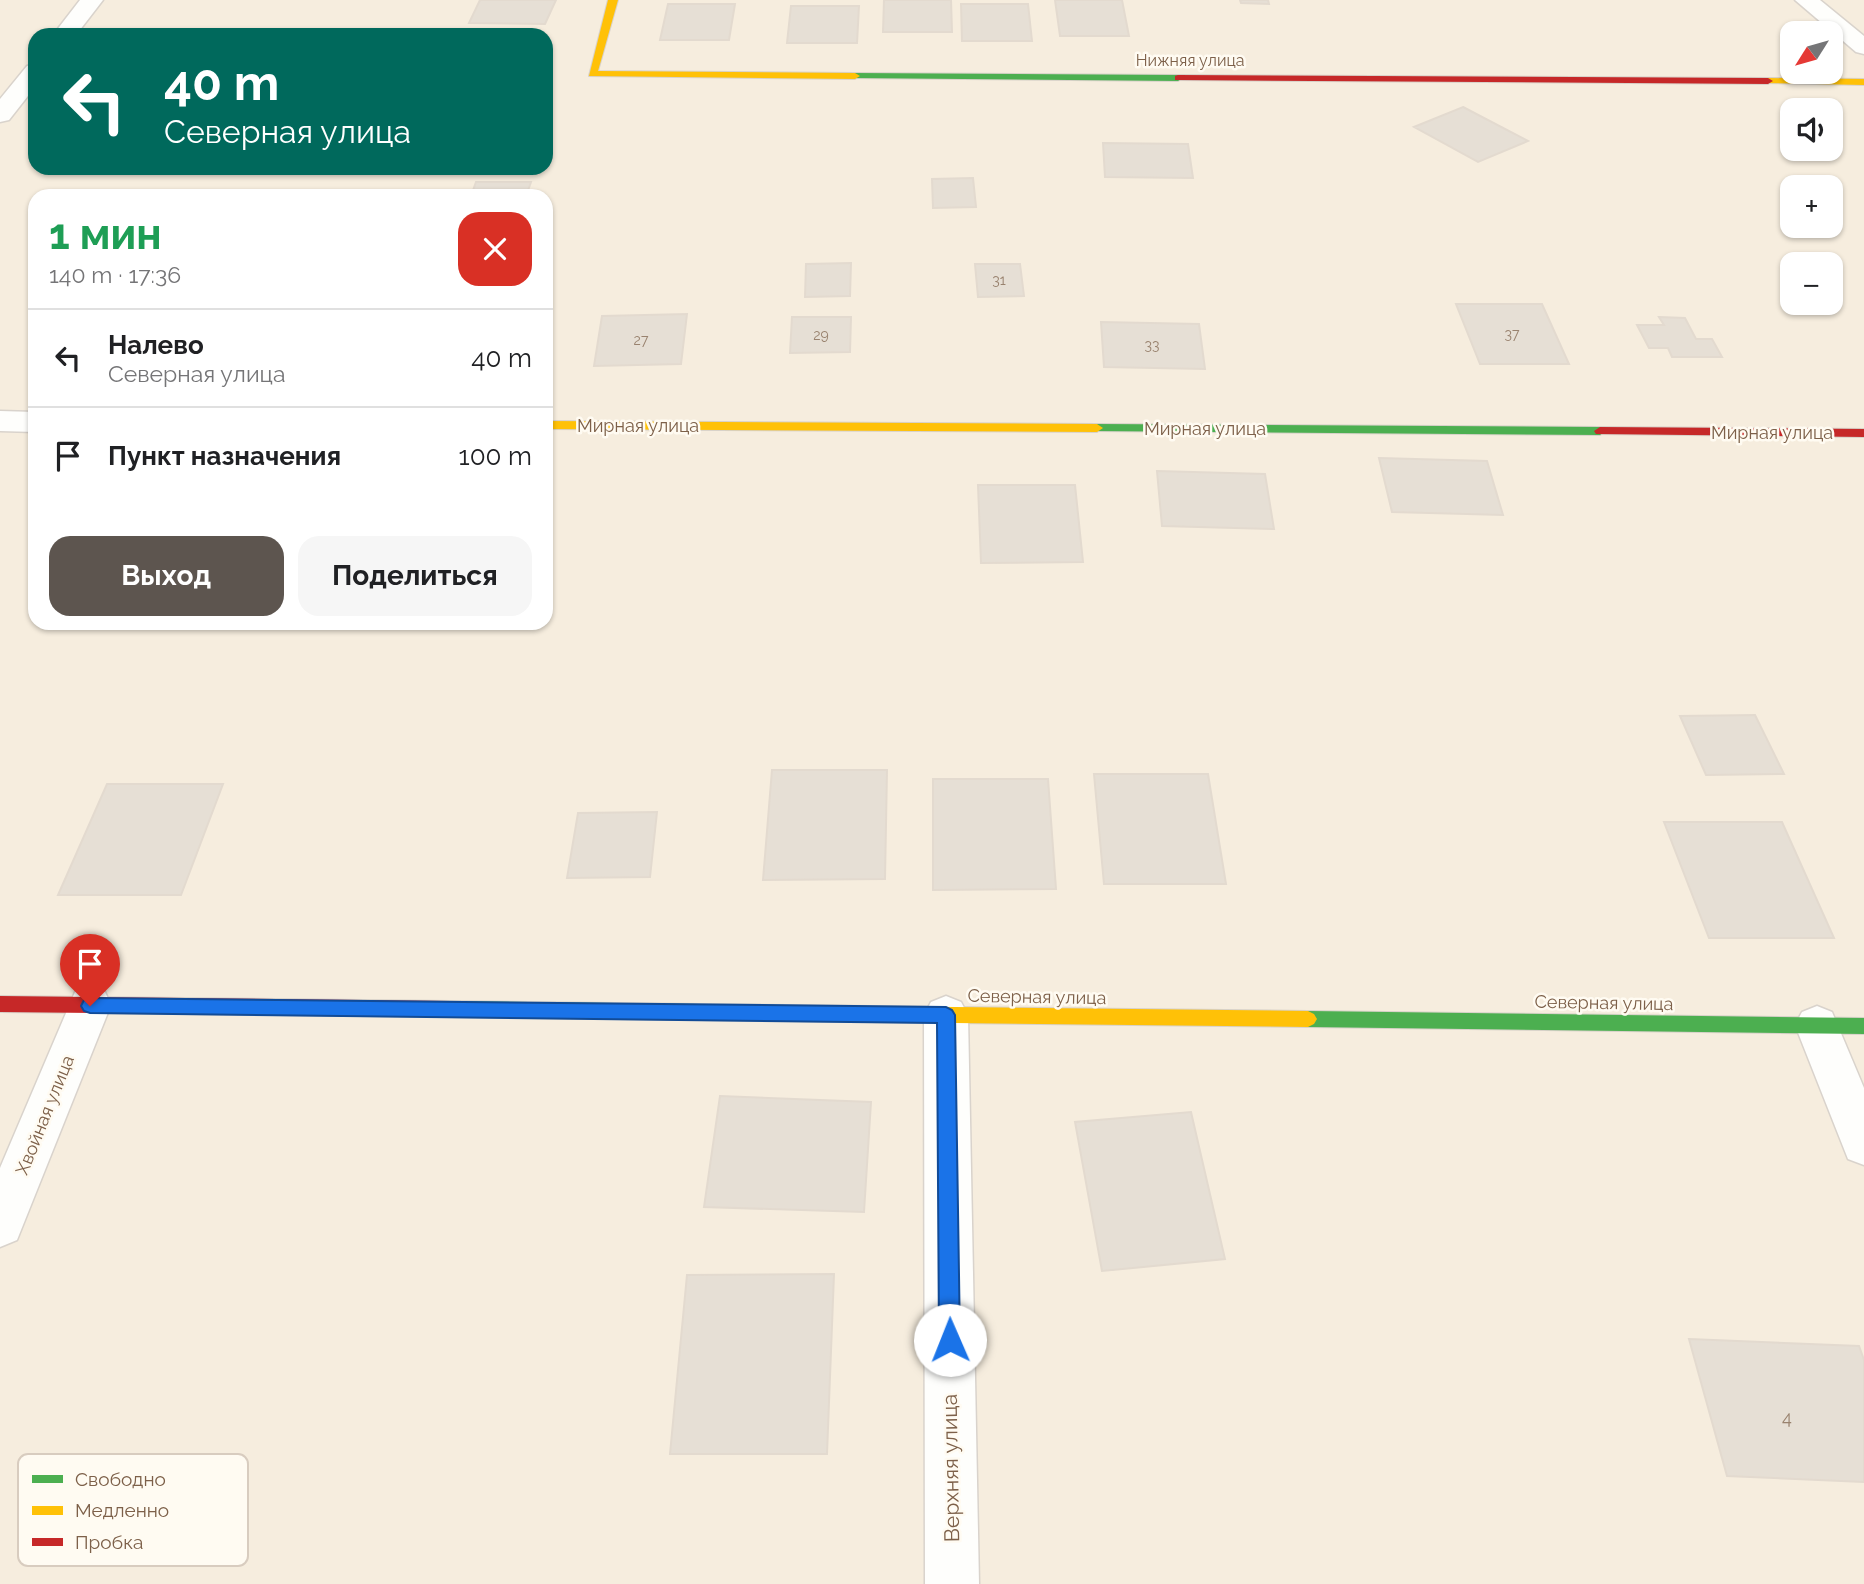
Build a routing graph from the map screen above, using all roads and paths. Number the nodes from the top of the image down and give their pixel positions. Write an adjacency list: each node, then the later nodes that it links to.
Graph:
1 (92, 0): 4 (street)
2 (614, 0): 7 (street, Нижняя улица)
3 (1806, 0): 5 (street)
4 (70, 28)
5 (1864, 47)
6 (28, 80): 8 (street)
7 (1864, 82)
8 (0, 115)
9 (0, 422): 10 (street)
10 (28, 422)
11 (553, 425): 12 (street, Мирная улица)
12 (1864, 433)
13 (0, 1004): 14 (street, Северная улица)
14 (90, 1006): 15 (street, Северная улица); 19 (street, Хвойная улица)
15 (946, 1015): 16 (street, Северная улица); 20 (street, Верхняя улица)
16 (1817, 1025): 17 (street, Северная улица); 18 (street)
17 (1864, 1026)
18 (1864, 1144)
19 (0, 1224)
20 (952, 1584)

